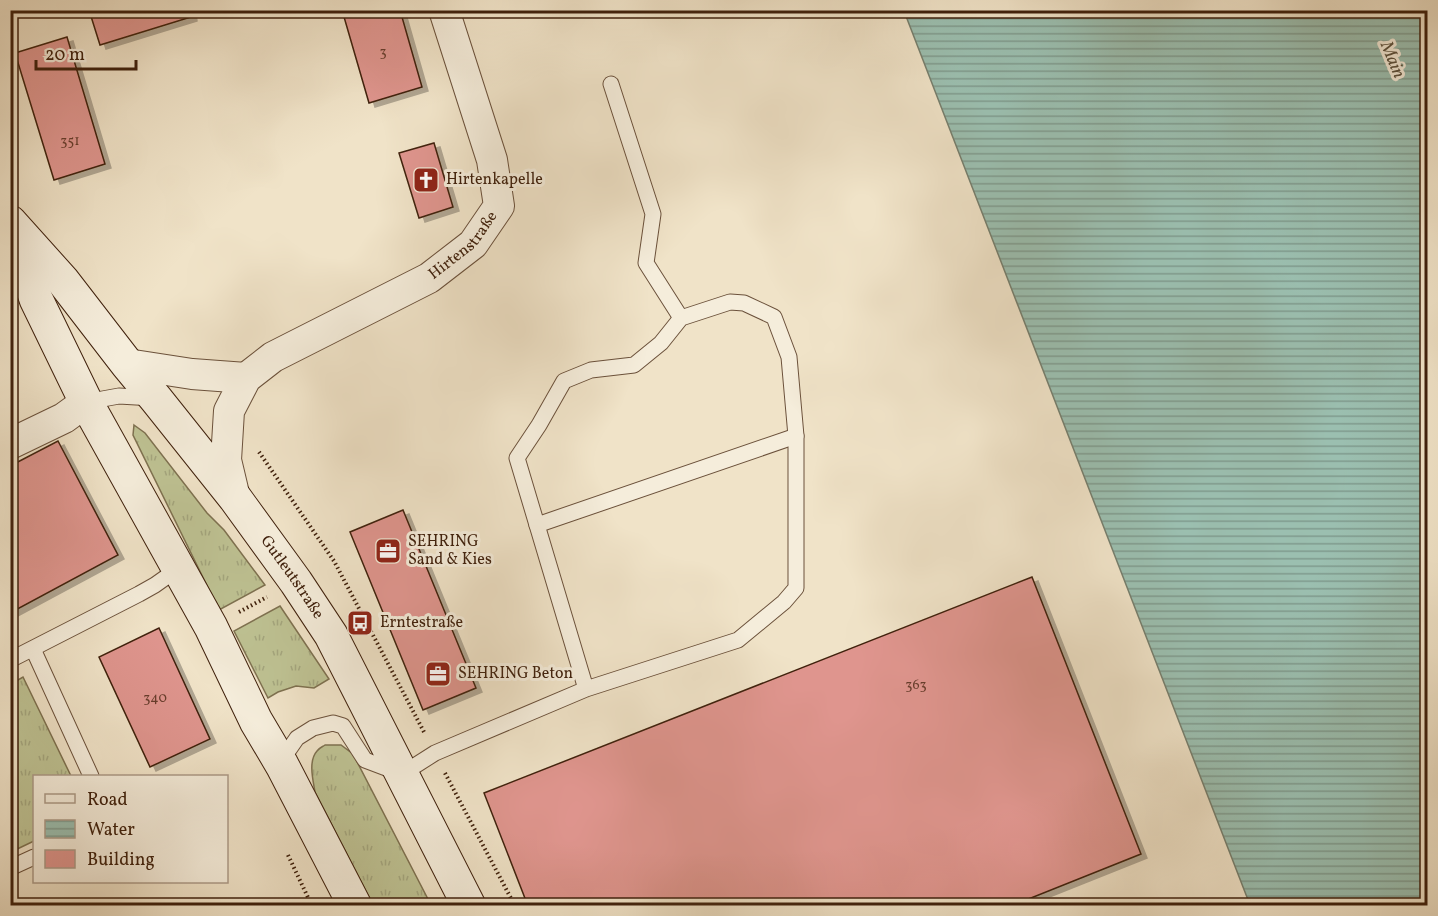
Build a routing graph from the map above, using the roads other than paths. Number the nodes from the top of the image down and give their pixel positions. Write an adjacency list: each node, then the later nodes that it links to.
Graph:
1 (444, 10): 6 (street, Hirtenstraße)
2 (611, 84): 4 (lane)
3 (10, 224): 5 (main road, Gutleutstraße); 8 (main road, Gutleutstraße)
4 (681, 318): 9 (lane); 12 (lane)
5 (127, 364): 6 (street); 7 (main road, Gutleutstraße)
6 (246, 378): 11 (street, Hirtenstraße)
7 (156, 399): 8 (lane); 11 (main road, Gutleutstraße)
8 (86, 402): 10 (street); 13 (main road, Gutleutstraße)
9 (796, 436): 12 (lane); 16 (lane)
10 (10, 444)
11 (235, 498): 18 (main road, Gutleutstraße)
12 (537, 525): 16 (lane)
13 (179, 568): 14 (lane); 17 (main road, Gutleutstraße)
14 (33, 649): 15 (lane); 19 (lane)
15 (10, 660)
16 (586, 689): 18 (lane)
17 (282, 765): 18 (lane); 22 (main road, Gutleutstraße)
18 (402, 774): 23 (main road, Gutleutstraße)
19 (90, 775)
20 (33, 856): 21 (lane)
21 (10, 868)
22 (355, 906)
23 (469, 906)

